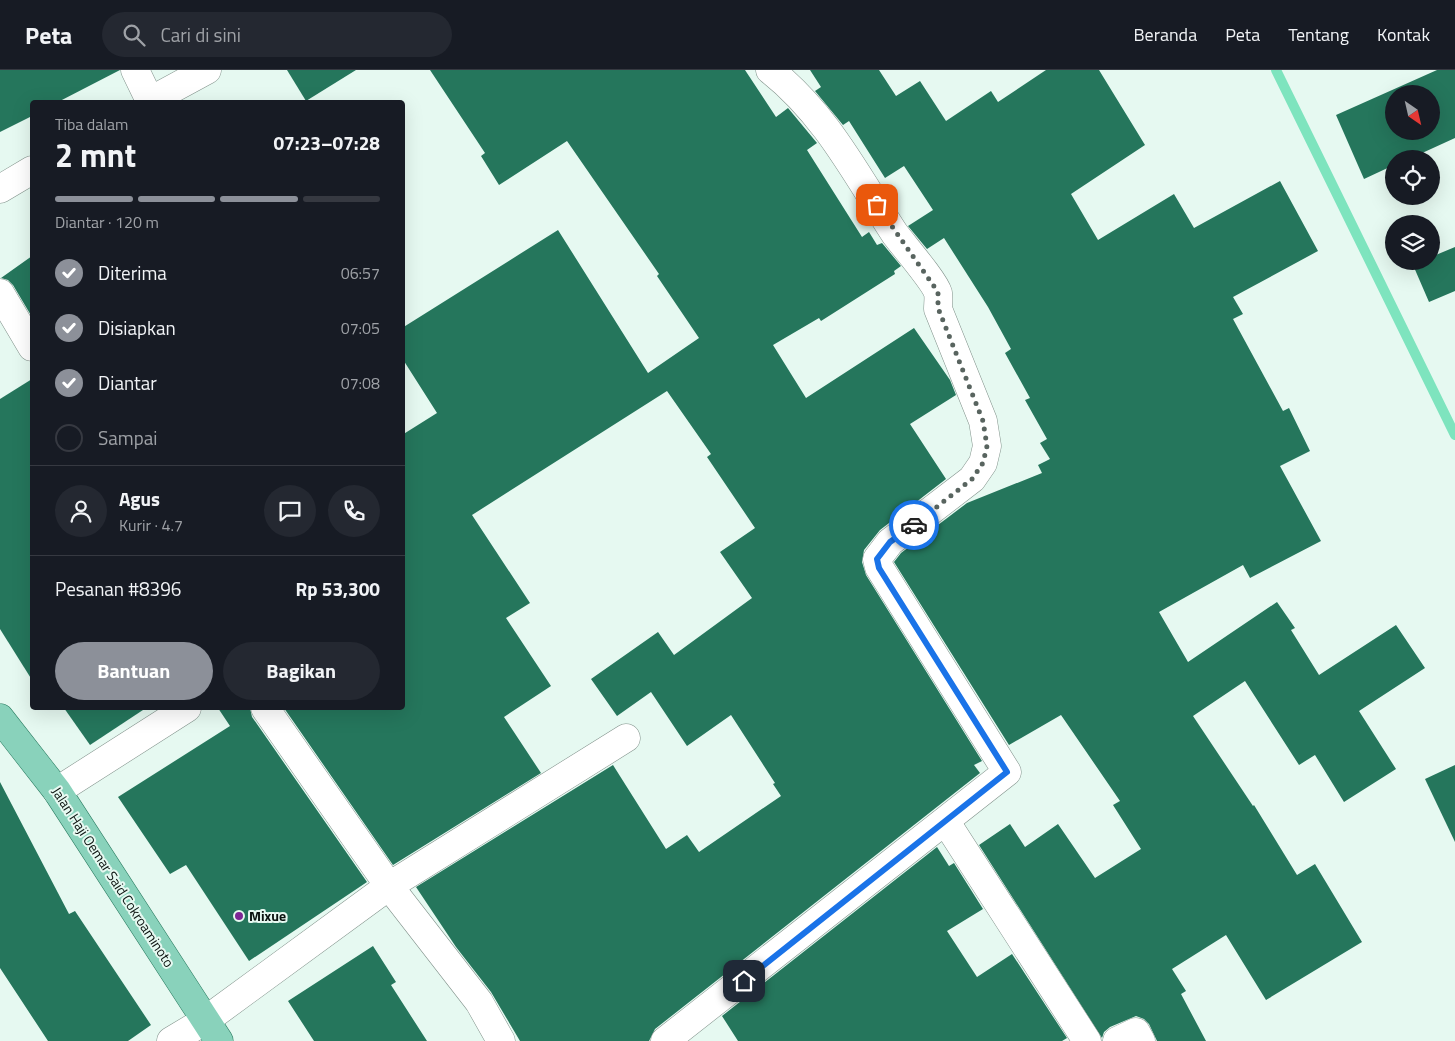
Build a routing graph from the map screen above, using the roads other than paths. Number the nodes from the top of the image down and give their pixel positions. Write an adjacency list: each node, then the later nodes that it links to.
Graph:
1 (135, 70): 4 (street)
2 (207, 70): 5 (street)
3 (770, 70): 15 (street)
4 (148, 100)
5 (153, 100)
6 (30, 171): 7 (street)
7 (0, 189)
8 (0, 293): 9 (street)
9 (30, 344)
10 (184, 710): 14 (street)
11 (266, 710): 16 (street)
12 (0, 718): 14 (main road, Jalan Haji Oemar Said Cokroaminoto)
13 (626, 738): 16 (street)
14 (58, 791): 17 (main road, Jalan Haji Oemar Said Cokroaminoto)
15 (946, 822): 20 (street); 21 (street)
16 (389, 886): 17 (street); 19 (street)
17 (212, 1030): 18 (street)
18 (171, 1041)
19 (501, 1041)
20 (665, 1041)
21 (1087, 1041)
22 (1117, 1041): 23 (street)
23 (1141, 1041)

